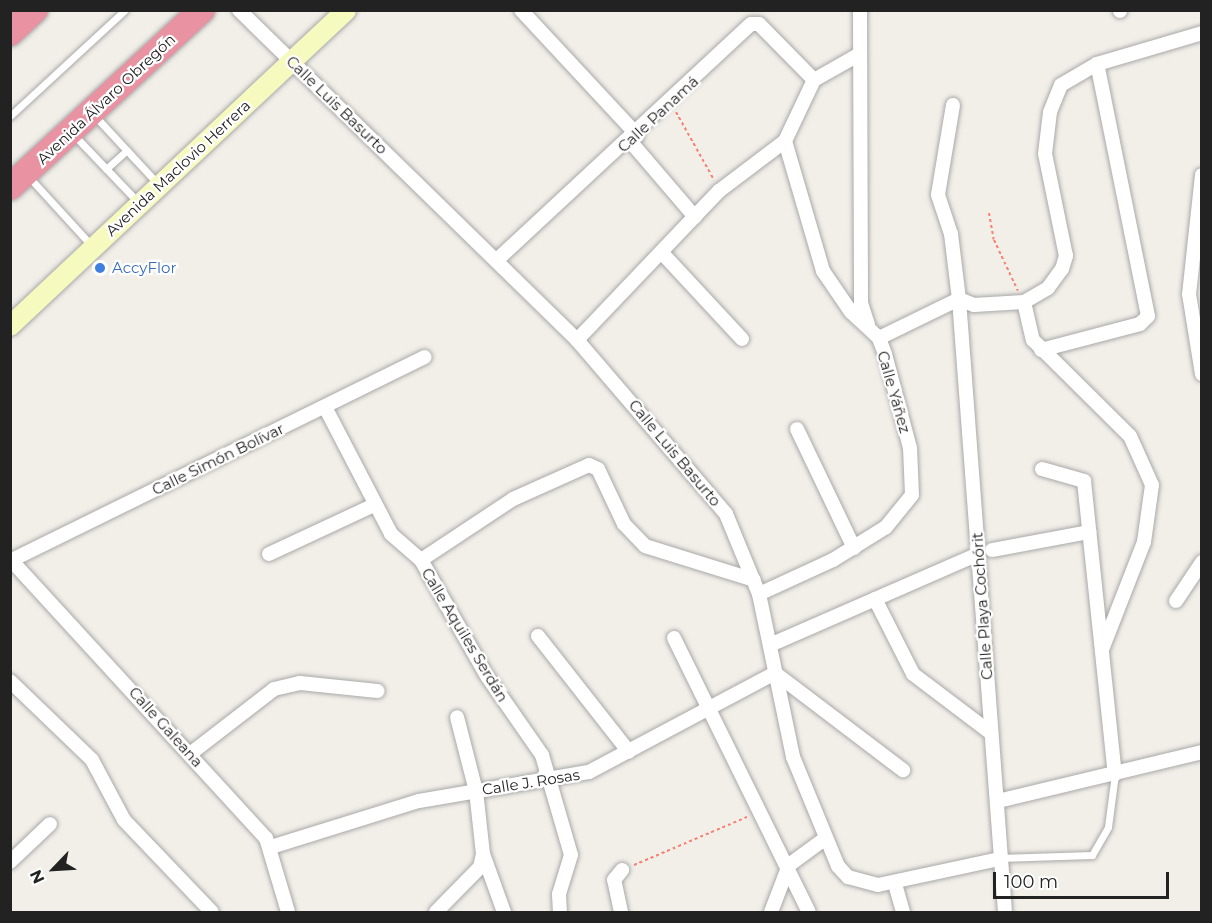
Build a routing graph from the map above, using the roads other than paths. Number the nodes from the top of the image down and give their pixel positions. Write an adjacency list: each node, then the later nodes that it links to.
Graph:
1 (35, 10): 8 (highway)
2 (125, 10): 16 (lane)
3 (202, 10): 15 (highway, Avenida Álvaro Obregón)
4 (239, 10): 11 (street, Calle Luis Basurto)
5 (346, 10): 11 (street, Avenida Maclovio Herrera)
6 (521, 10): 18 (street)
7 (860, 10): 10 (street)
8 (10, 33)
9 (1202, 33): 12 (street)
10 (860, 54): 13 (street); 32 (street)
11 (292, 61): 24 (street, Avenida Maclovio Herrera); 29 (street, Calle Luis Basurto)
12 (1097, 64): 31 (street); 37 (street)
13 (814, 80): 18 (street, Calle Panamá); 19 (street)
14 (953, 105): 30 (street, Calle Playa Cochórit)
15 (92, 112): 17 (highway, Avenida Álvaro Obregón); 20 (lane)
16 (10, 116)
17 (70, 132): 21 (lane); 23 (highway, Avenida Álvaro Obregón)
18 (633, 138): 26 (street); 29 (street, Calle Panamá)
19 (785, 141): 26 (street); 32 (street, Calle Yáñez)
20 (127, 150): 21 (lane); 24 (lane)
21 (106, 169): 25 (lane)
22 (1202, 175): 39 (street)
23 (18, 180): 27 (lane)
24 (159, 186): 25 (street, Avenida Maclovio Herrera)
25 (140, 204): 27 (street, Avenida Maclovio Herrera)
26 (695, 217): 28 (street)
27 (93, 247): 33 (street, Avenida Maclovio Herrera)
28 (663, 254): 35 (street); 36 (street)
29 (498, 259): 35 (street, Calle Luis Basurto)
30 (959, 299): 31 (street); 34 (street); 48 (street, Calle Playa Cochórit)
31 (1024, 302): 37 (street)
32 (868, 325): 34 (street, Calle Yáñez)
33 (10, 326)
34 (879, 338): 45 (street, Calle Yáñez)
35 (578, 339): 52 (street, Calle Luis Basurto)
36 (742, 339)
37 (1041, 350): 59 (street)
38 (425, 357): 40 (street, Calle Simón Bolívar)
39 (1202, 374)
40 (325, 406): 43 (street, Calle Aquiles Serdán); 50 (street, Calle Simón Bolívar)
41 (797, 429): 45 (street)
42 (1042, 469): 44 (street)
43 (374, 505): 47 (street); 49 (street, Calle Aquiles Serdán)
44 (1089, 532): 46 (street); 59 (street)
45 (854, 548): 53 (street, Calle Yáñez)
46 (992, 550)
47 (269, 554)
48 (978, 554): 54 (street); 65 (street, Calle Playa Cochórit)
49 (421, 560): 52 (street); 71 (street, Calle Aquiles Serdán)
50 (11, 561): 68 (street, Calle Galeana)
51 (1202, 562): 55 (street)
52 (754, 580): 53 (street, Calle Luis Basurto)
53 (759, 594): 58 (street, Calle Luis Basurto)
54 (875, 599): 58 (street); 65 (street)
55 (1176, 601)
56 (538, 636): 66 (street)
57 (674, 638): 63 (street)
58 (770, 645): 60 (street, Calle Luis Basurto)
59 (1102, 651): 70 (street)
60 (775, 673): 63 (street, Calle J. Rosas); 69 (street); 75 (street, Calle Luis Basurto)
61 (10, 681): 83 (street)
62 (378, 691): 68 (street)
63 (711, 706): 66 (street, Calle J. Rosas); 80 (street)
64 (457, 717): 72 (street)
65 (991, 733): 73 (street, Calle Playa Cochórit)
66 (629, 752): 71 (street, Calle J. Rosas)
67 (1202, 752): 70 (street)
68 (190, 754): 76 (street, Calle Galeana)
69 (903, 770)
70 (1115, 774): 73 (street); 78 (lane)
71 (553, 780): 72 (street, Calle J. Rosas); 87 (street, Calle Aquiles Serdán)
72 (476, 791): 76 (street, Calle J. Rosas); 77 (street)
73 (998, 801): 78 (street, Calle Playa Cochórit)
74 (50, 824): 79 (street)
75 (823, 840): 80 (street); 82 (street, Calle Luis Basurto)
76 (271, 847): 84 (street, Calle Galeana)
77 (483, 854): 85 (street); 86 (street)
78 (999, 859): 82 (street, Calle Luis Basurto); 92 (street, Calle Playa Cochórit)
79 (10, 862)
80 (789, 865): 89 (street); 90 (street)
81 (622, 870): 88 (street)
82 (895, 885): 91 (street)
83 (212, 912)
84 (288, 912)
85 (436, 912)
86 (504, 912)
87 (560, 912)
88 (621, 912)
89 (771, 912)
90 (809, 912)
91 (903, 912)
92 (1005, 912)

